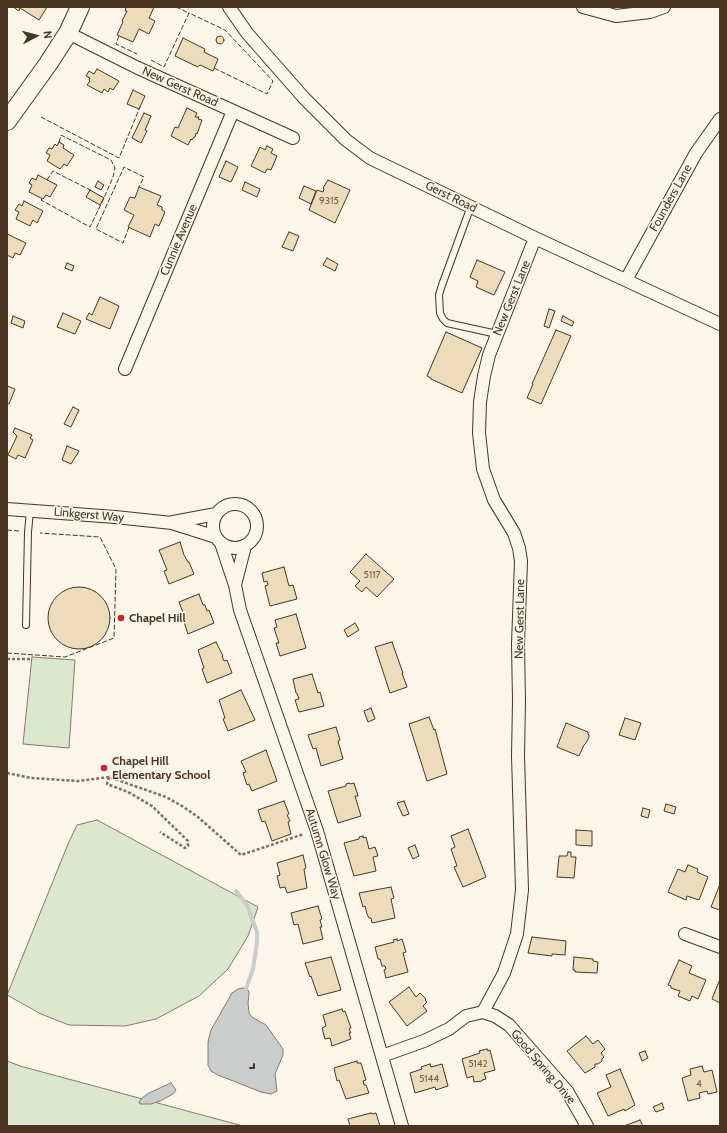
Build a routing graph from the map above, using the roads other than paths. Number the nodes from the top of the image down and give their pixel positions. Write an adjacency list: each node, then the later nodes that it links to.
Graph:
1 (80, 7): 5 (street)
2 (230, 7): 10 (street, Gerst Road)
3 (583, 7): 4 (street)
4 (664, 7)
5 (68, 33): 6 (street, New Gerst Road); 8 (street)
6 (232, 111): 9 (street, New Gerst Road); 15 (street, Cunnie Avenue)
7 (720, 119): 12 (street, Founders Lane)
8 (7, 121)
9 (294, 138)
10 (471, 206): 11 (street, Gerst Road); 14 (lane)
11 (535, 238): 12 (street, Gerst Road); 14 (street, New Gerst Lane)
12 (626, 280): 13 (street, Gerst Road)
13 (720, 324)
14 (497, 334): 26 (street, New Gerst Lane)
15 (125, 369)
16 (7, 509): 17 (street, Linkgerst Way)
17 (30, 511): 19 (street, Linkgerst Way); 23 (lane)
18 (216, 514): 19 (street, Linkgerst Way); 20 (street); 21 (street)
19 (172, 523): 20 (street, Linkgerst Way)
20 (218, 540): 21 (street); 22 (street, Autumn Glow Way)
21 (245, 546): 22 (street, Autumn Glow Way)
22 (235, 585): 27 (street, Autumn Glow Way)
23 (26, 625)
24 (685, 934): 25 (street)
25 (720, 947)
26 (483, 1012): 27 (street); 29 (street, Good Spring Drive)
27 (382, 1056): 28 (street, Autumn Glow Way)
28 (402, 1126)
29 (587, 1126)

